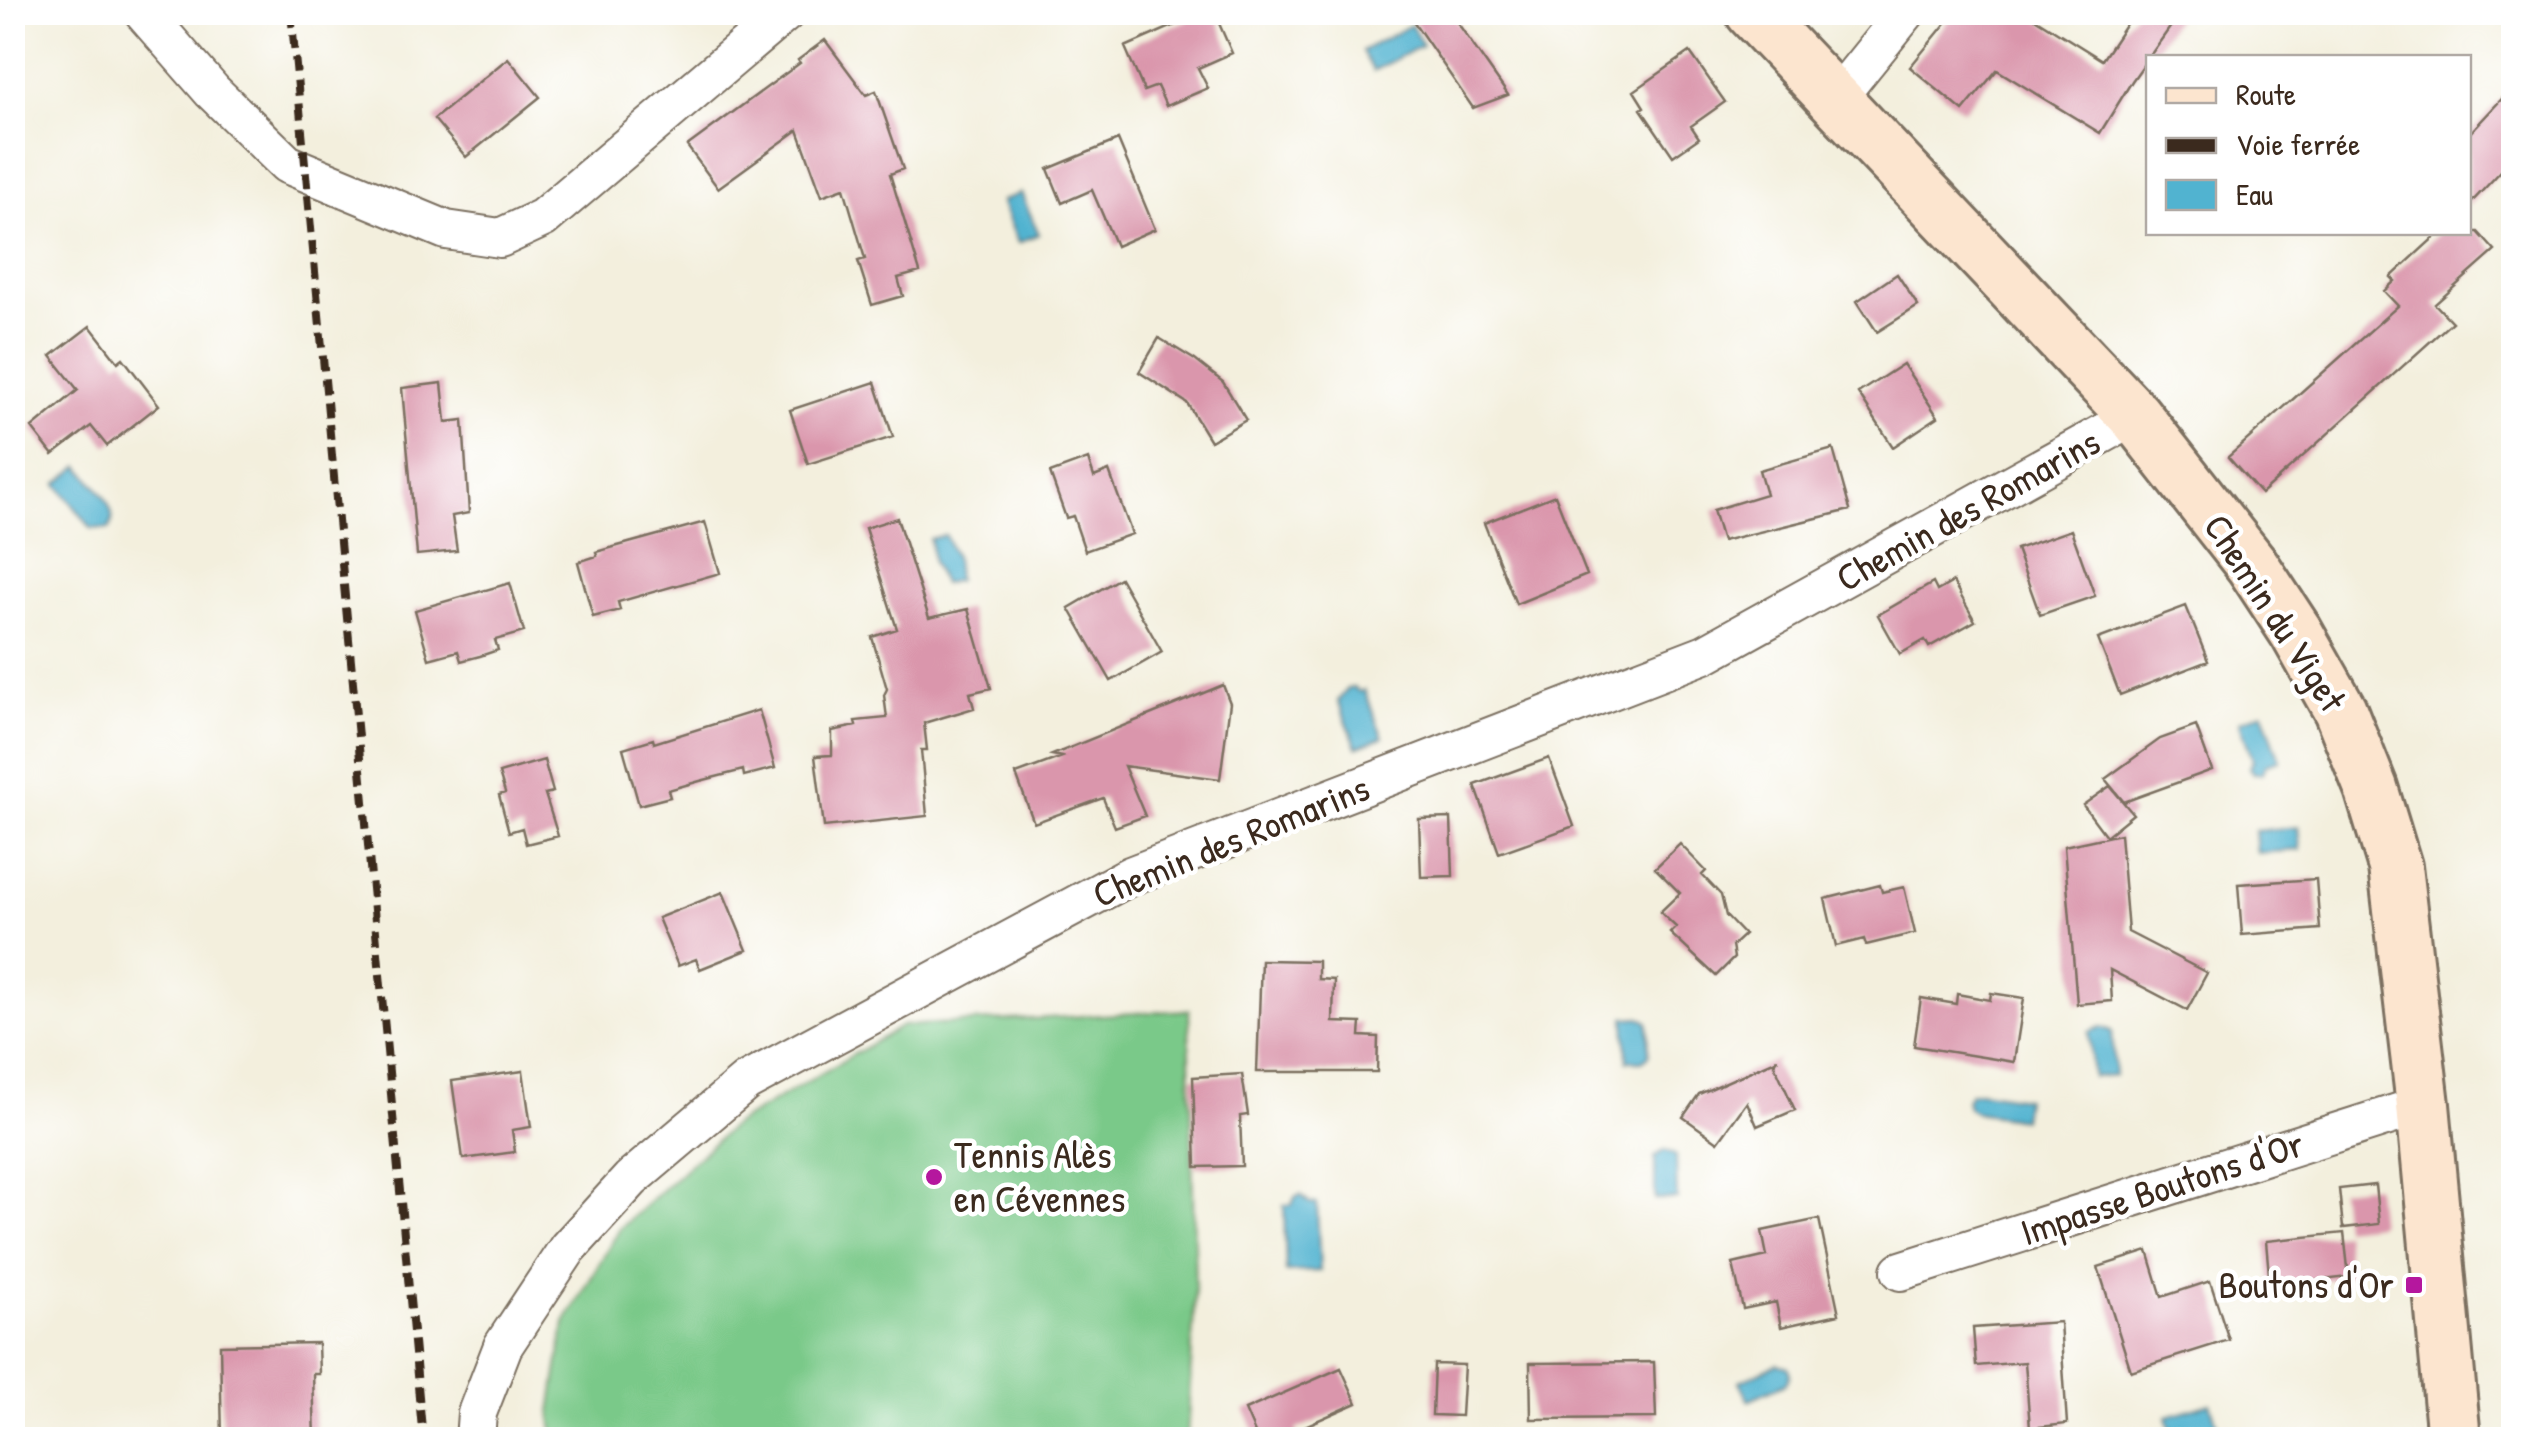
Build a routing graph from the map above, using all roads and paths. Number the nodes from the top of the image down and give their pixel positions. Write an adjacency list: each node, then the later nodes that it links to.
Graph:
1 (143, 12): 2 (street)
2 (786, 12)
3 (1752, 12): 5 (street, Chemin du Viget)
4 (1906, 12): 5 (street)
5 (1835, 100): 6 (street, Chemin du Viget)
6 (2135, 416): 7 (street, Chemin du Viget); 9 (street, Chemin des Romarins)
7 (2423, 1105): 8 (street, Impasse Boutons d'Or); 10 (street, Chemin du Viget)
8 (1902, 1271)
9 (475, 1440)
10 (2454, 1440)

